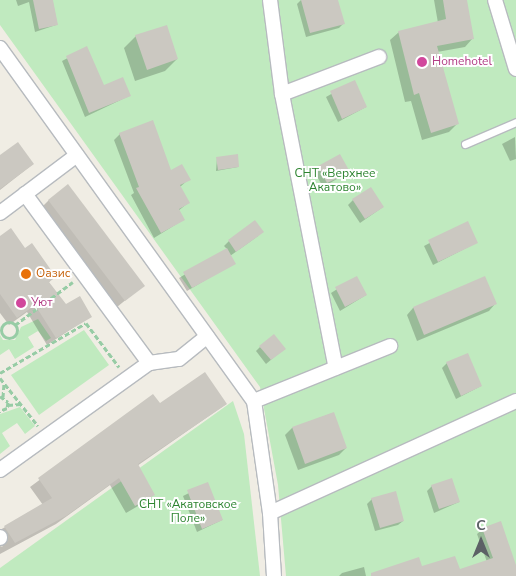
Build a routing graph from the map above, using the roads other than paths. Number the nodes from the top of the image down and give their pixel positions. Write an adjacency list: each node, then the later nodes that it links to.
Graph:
1 (270, 0): 6 (street)
2 (495, 0): 5 (street)
3 (0, 48): 9 (street)
4 (379, 57): 6 (street)
5 (516, 69)
6 (282, 94): 15 (street)
7 (516, 122): 8 (lane)
8 (465, 144)
9 (77, 156): 10 (street); 12 (street)
10 (25, 194): 11 (street); 14 (street)
11 (0, 213)
12 (207, 336): 14 (street); 16 (street)
13 (390, 346): 15 (street)
14 (149, 363): 18 (street)
15 (336, 368): 16 (street)
16 (254, 401): 19 (street)
17 (516, 401): 19 (street)
18 (0, 470)
19 (270, 513): 20 (street)
20 (274, 576)

